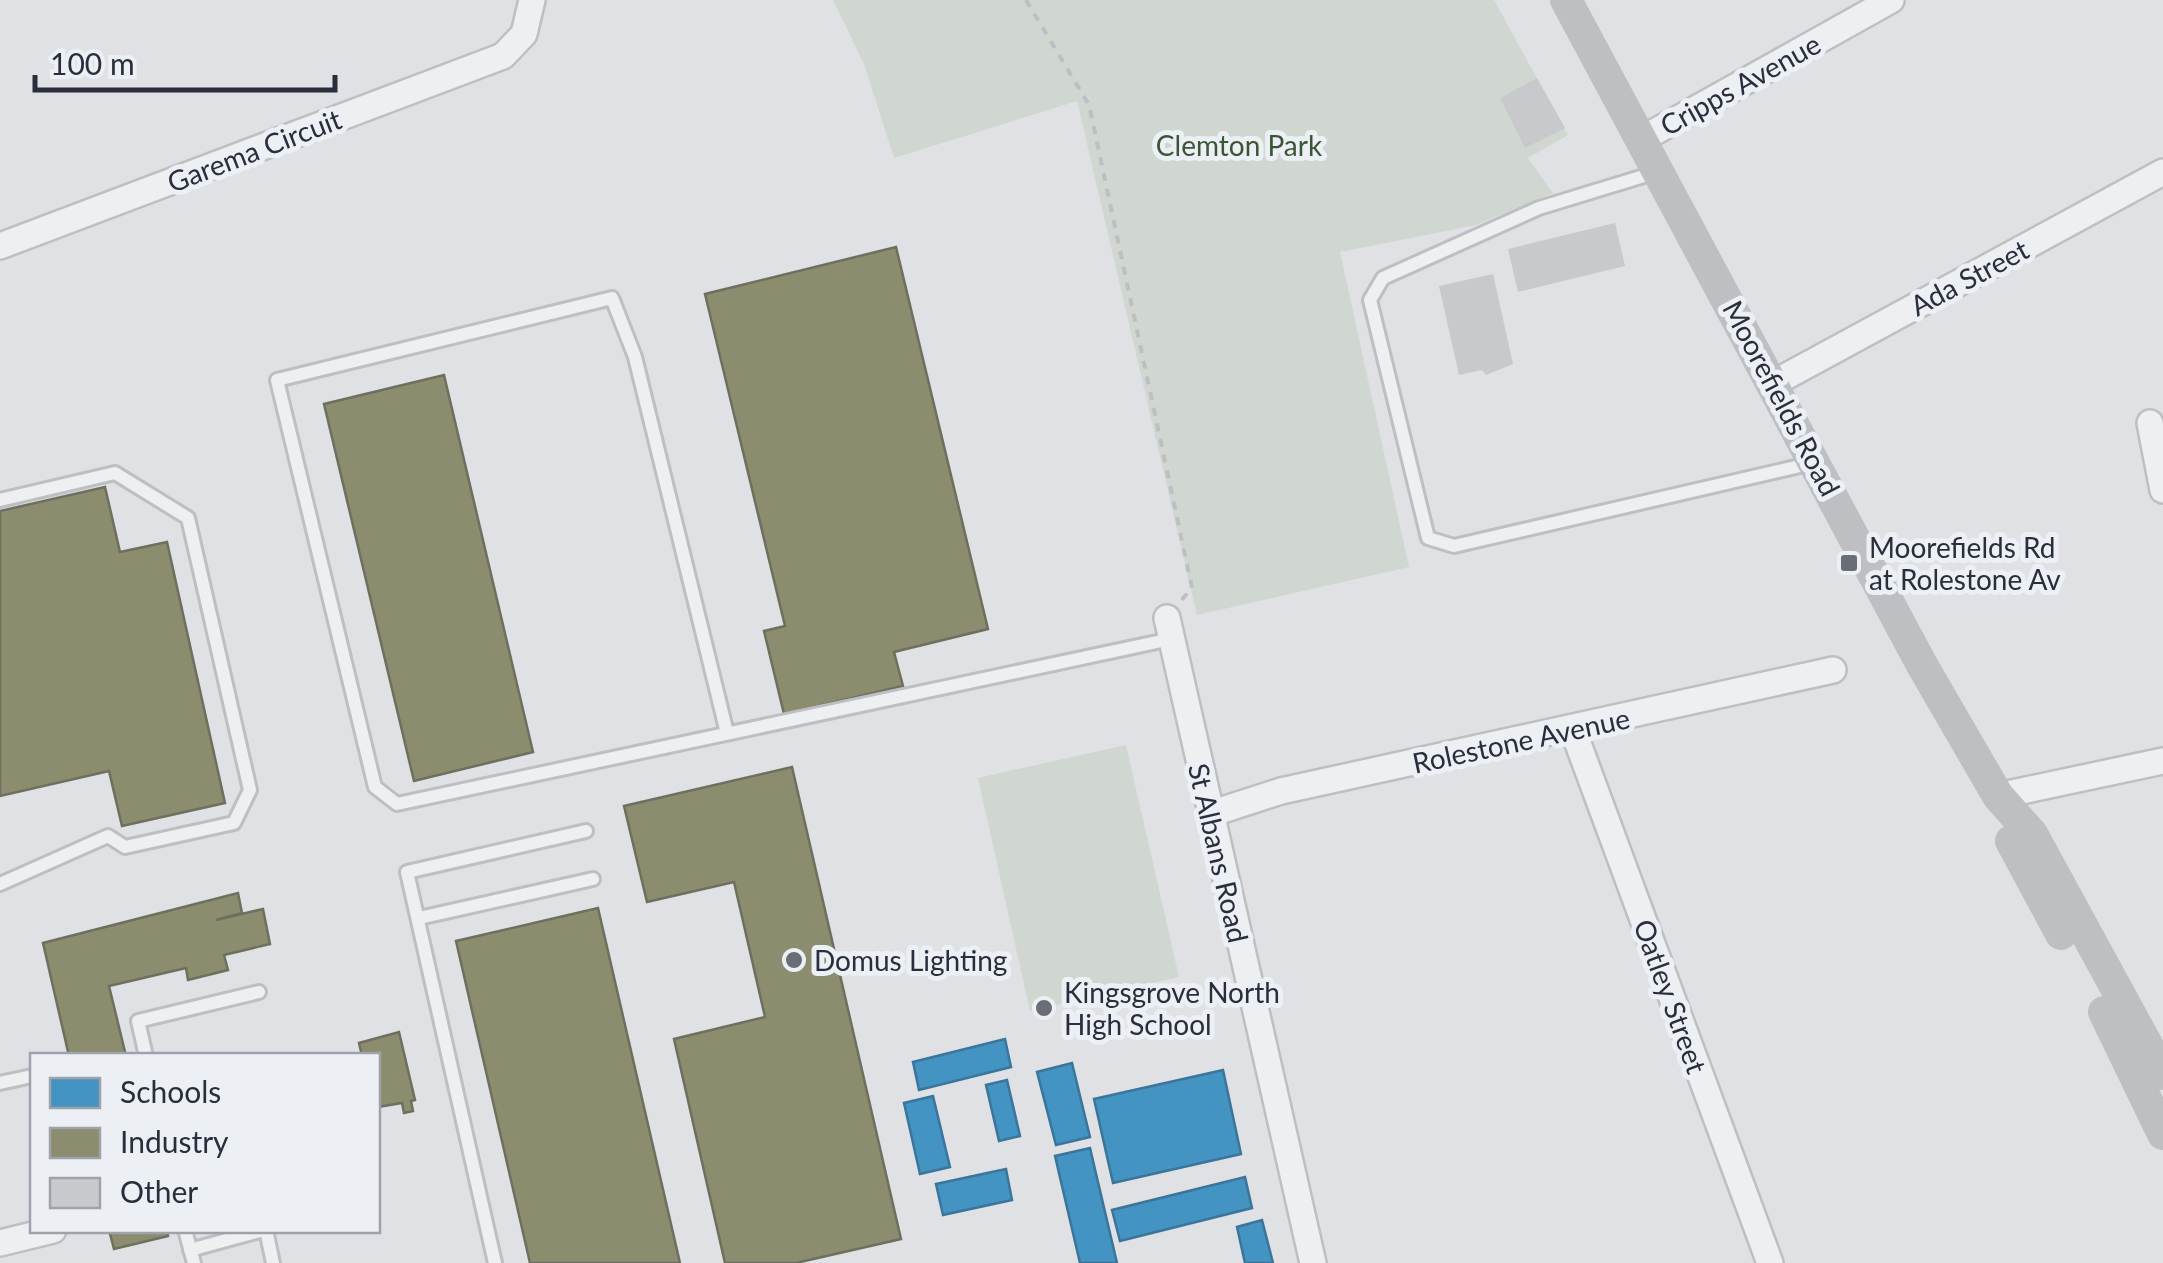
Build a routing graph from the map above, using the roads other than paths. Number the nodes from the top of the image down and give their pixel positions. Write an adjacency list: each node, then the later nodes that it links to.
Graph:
1 (532, 0): 7 (street, Garema Circuit)
2 (1566, 0): 4 (main road, Moorefields Road)
3 (1891, 0): 4 (street, Cripps Avenue)
4 (1642, 138): 5 (main road, Moorefields Road)
5 (1659, 171): 8 (main road, Moorefields Road); 10 (lane)
6 (2163, 172): 8 (street, Ada Street)
7 (0, 246)
8 (1774, 383): 10 (main road, Moorefields Road)
9 (2150, 423): 11 (street)
10 (1817, 462): 18 (main road, Moorefields Road)
11 (2163, 490)
12 (0, 500): 22 (lane)
13 (1169, 628): 16 (lane); 19 (street, St Albans Road)
14 (1833, 670): 15 (street, Rolestone Avenue)
15 (1573, 730): 19 (street, Rolestone Avenue); 38 (street, Oatley Street)
16 (726, 733): 16 (lane)
17 (2163, 760): 18 (street)
18 (1998, 796): 27 (main road, Moorefields Road)
19 (1210, 814): 37 (street, St Albans Road)
20 (586, 831): 23 (lane)
21 (592, 879): 23 (lane)
22 (0, 884)
23 (418, 918): 36 (lane)
24 (259, 992): 25 (lane)
25 (145, 1053)
26 (30, 1076): 28 (lane)
27 (2157, 1077): 29 (main road, Moorefields Road)
28 (0, 1083)
29 (2163, 1134)
30 (41, 1233): 33 (street)
31 (256, 1233): 34 (lane)
32 (265, 1233): 35 (lane)
33 (0, 1243)
34 (192, 1256)
35 (273, 1263)
36 (494, 1263)
37 (1313, 1263)
38 (1770, 1263)

